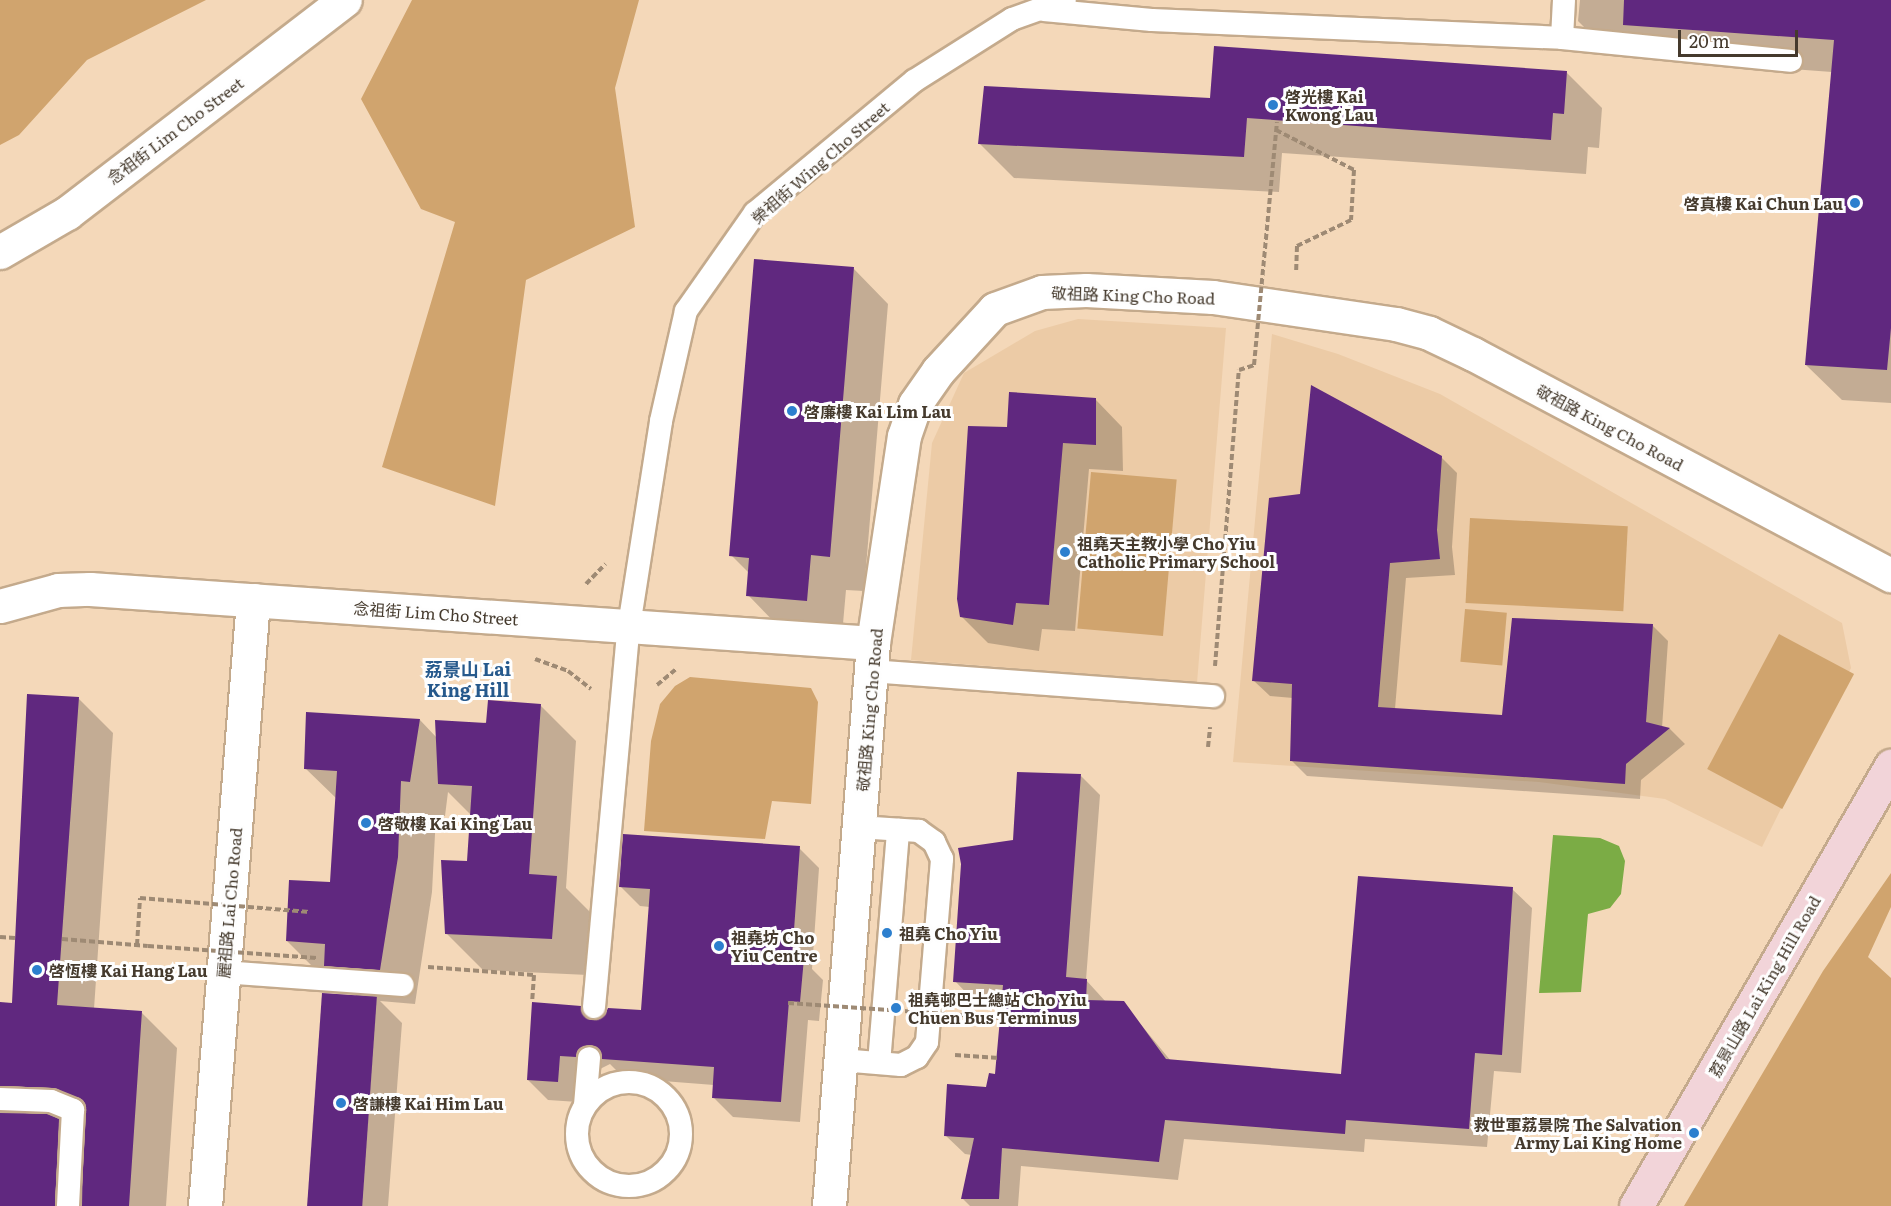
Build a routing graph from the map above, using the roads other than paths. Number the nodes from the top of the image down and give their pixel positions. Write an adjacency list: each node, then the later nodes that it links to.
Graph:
1 (345, 0): 7 (street, 念祖街 Lim Cho Street)
2 (1065, 0): 4 (lane, 榮祖街 Wing Cho Street)
3 (1564, 0): 5 (lane)
4 (1041, 9): 5 (lane); 11 (lane, 榮祖街 Wing Cho Street)
5 (1562, 38): 6 (lane)
6 (1791, 61)
7 (0, 252)
8 (1891, 575): 12 (street, 敬祖路 King Cho Road)
9 (253, 600): 10 (street, 念祖街 Lim Cho Street); 11 (street, 念祖街 Lim Cho Street); 17 (street, 麗祖路 Lai Cho Road)
10 (0, 606)
11 (629, 626): 12 (street, 念祖街 Lim Cho Street); 19 (lane, 榮祖街 Wing Cho Street)
12 (872, 657): 13 (lane); 15 (street, 敬祖路 King Cho Road)
13 (1213, 696)
14 (1891, 766): 28 (main road, 荔景山路 Lai King Hill Road)
15 (858, 827): 16 (lane); 21 (street, 敬祖路 King Cho Road)
16 (898, 830): 22 (lane); 22 (lane)
17 (224, 972): 18 (lane); 26 (street, 麗祖路 Lai Cho Road)
18 (403, 985)
19 (594, 1006)
20 (589, 1058): 24 (lane)
21 (841, 1060): 22 (lane); 27 (street, 敬祖路 King Cho Road)
22 (879, 1063)
23 (0, 1099): 25 (lane)
24 (585, 1105): 24 (lane)
25 (68, 1206)
26 (205, 1206)
27 (829, 1206)
28 (1636, 1206)

